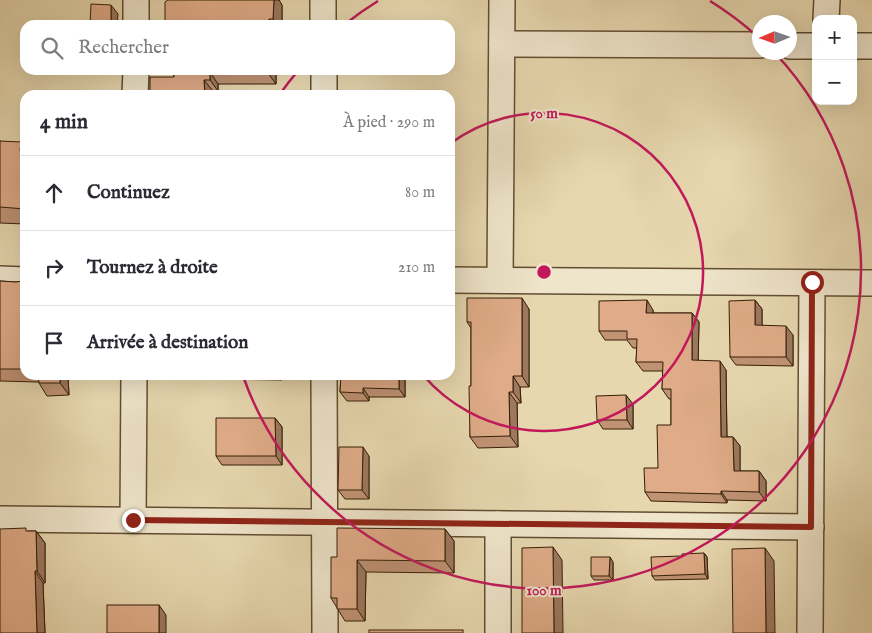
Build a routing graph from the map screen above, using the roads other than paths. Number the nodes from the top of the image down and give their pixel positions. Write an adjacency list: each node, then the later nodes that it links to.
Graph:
1 (136, 0): 6 (street)
2 (323, 0): 7 (street)
3 (502, 0): 8 (street)
4 (827, 0): 5 (street)
5 (826, 15)
6 (136, 20)
7 (323, 20)
8 (502, 44): 9 (street); 21 (street)
9 (752, 45)
10 (797, 46): 11 (street)
11 (812, 46)
12 (857, 46): 13 (street)
13 (872, 46)
14 (136, 75): 16 (street)
15 (324, 75): 17 (street)
16 (135, 90)
17 (324, 90)
18 (0, 280): 19 (street)
19 (20, 280)
20 (455, 280): 21 (street)
21 (500, 280): 22 (street)
22 (812, 282): 23 (street); 30 (street)
23 (872, 283)
24 (134, 380): 27 (street)
25 (324, 380): 28 (street)
26 (0, 518): 27 (street)
27 (133, 520): 28 (street)
28 (324, 522): 29 (street); 31 (street)
29 (498, 524): 30 (street); 32 (street)
30 (811, 527): 33 (street)
31 (325, 633)
32 (498, 633)
33 (810, 633)

